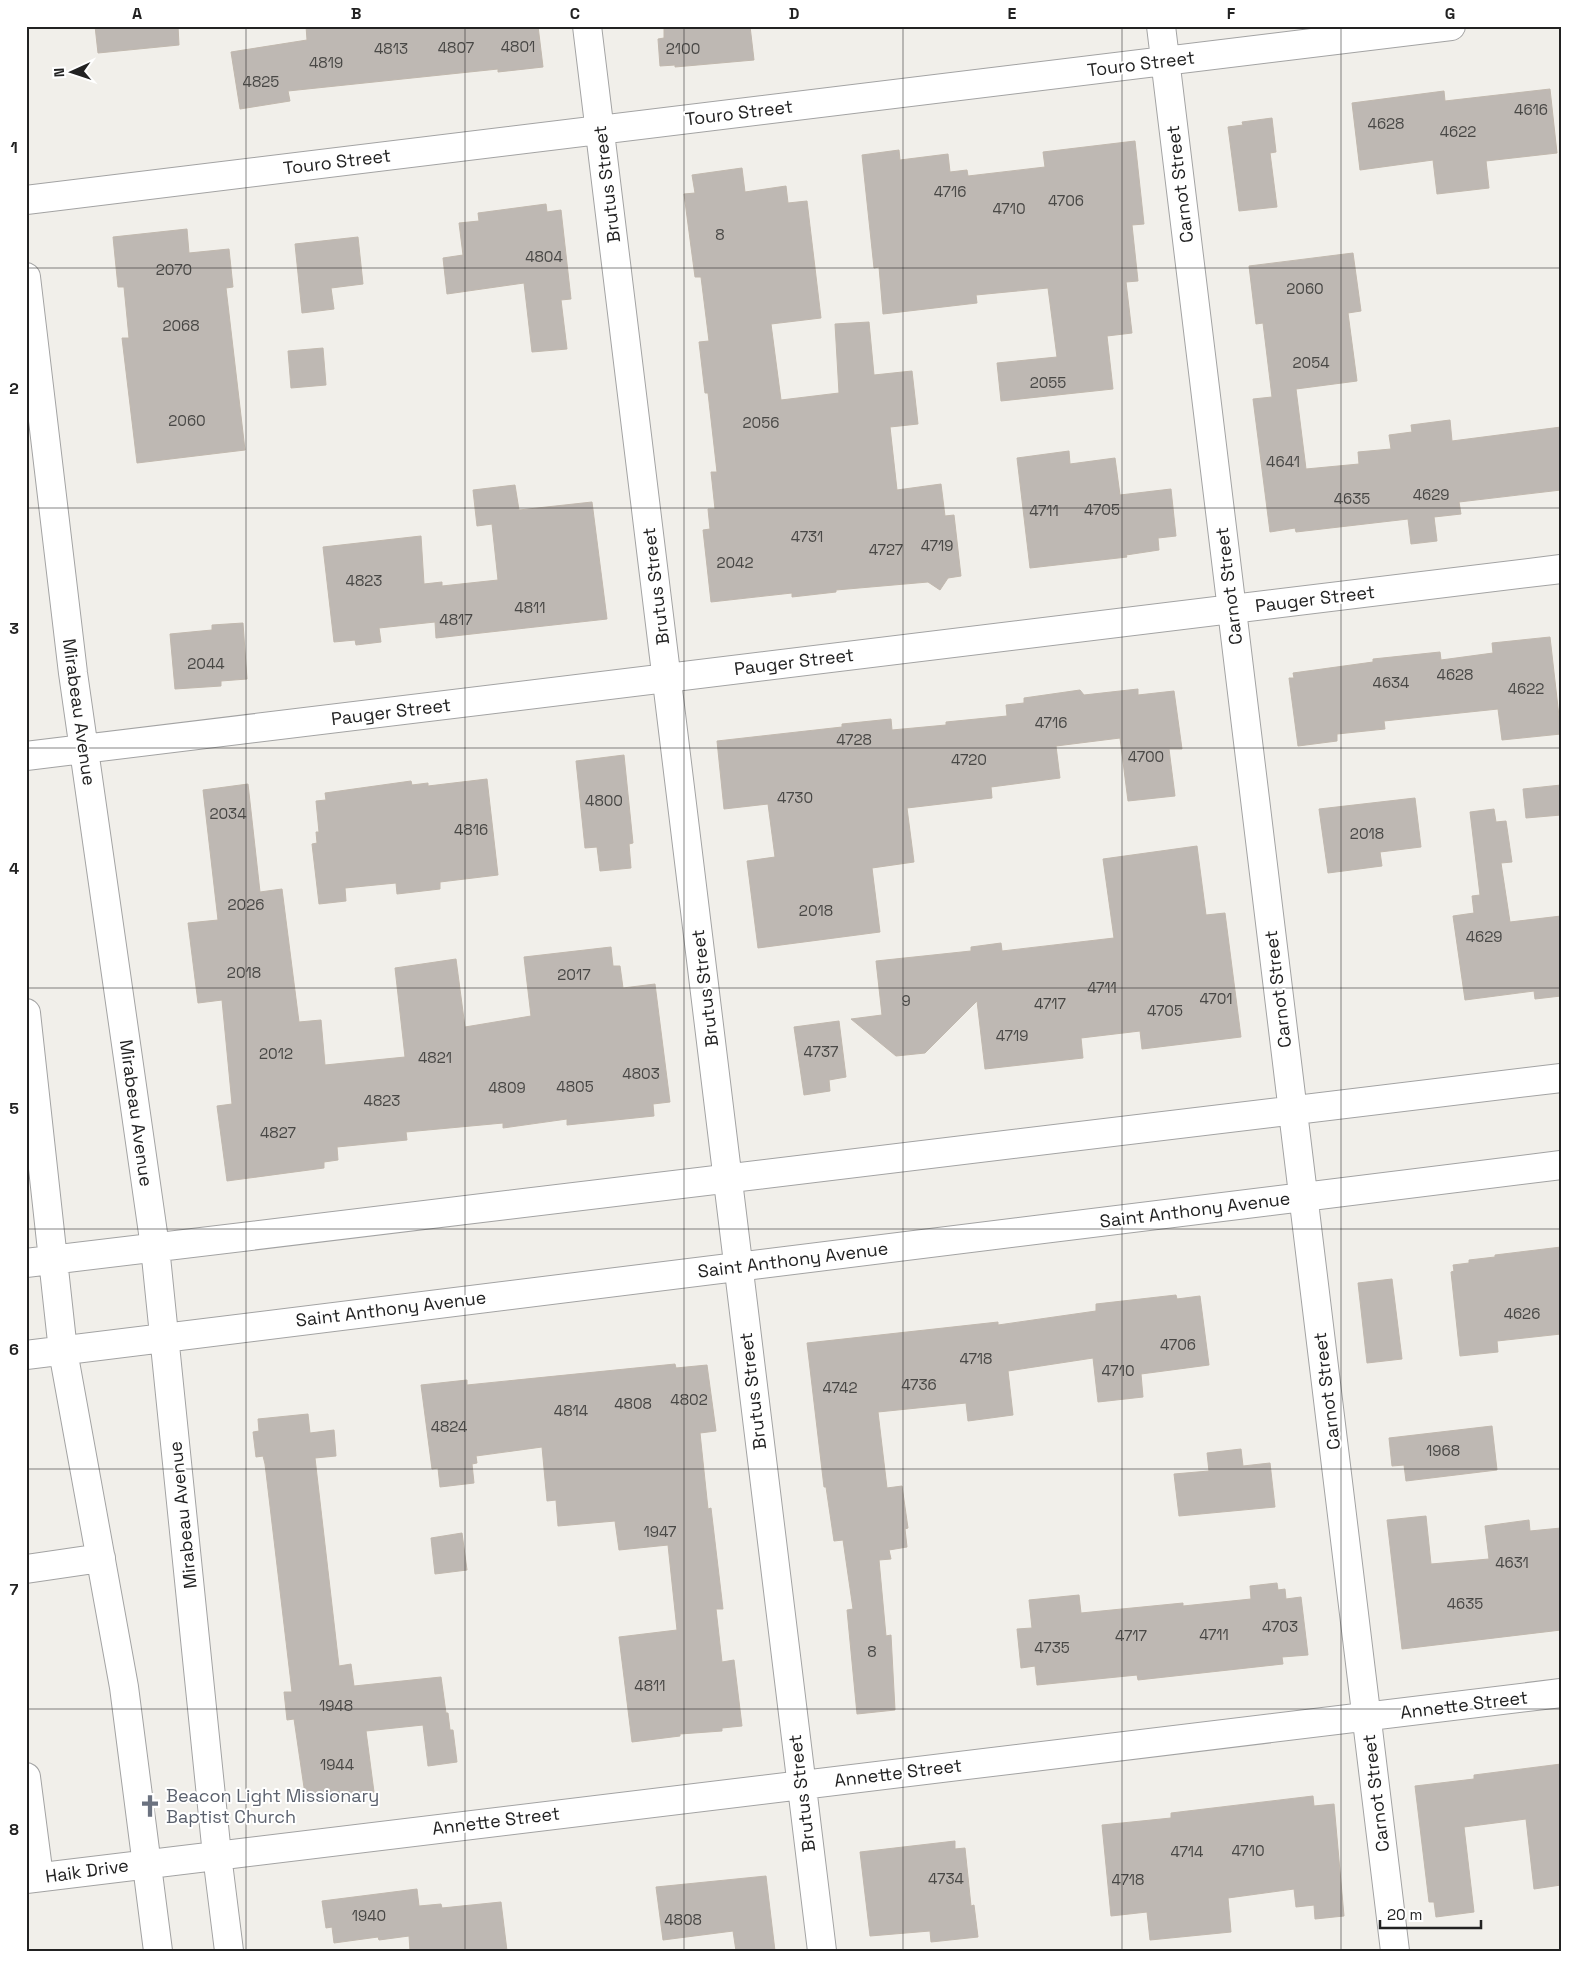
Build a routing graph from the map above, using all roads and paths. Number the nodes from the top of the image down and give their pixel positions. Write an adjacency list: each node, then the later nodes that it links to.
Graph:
1 (587, 26): 5 (street, Brutus Street)
2 (1161, 26): 4 (street, Carnot Street)
3 (1451, 26): 4 (street, Touro Street)
4 (1165, 61): 5 (street, Touro Street); 9 (street, Carnot Street)
5 (600, 130): 6 (street, Touro Street); 10 (street, Brutus Street)
6 (26, 200)
7 (26, 277): 11 (street, Mirabeau Avenue)
8 (1561, 569): 9 (street, Pauger Street)
9 (1232, 609): 10 (street, Pauger Street); 15 (street, Carnot Street)
10 (667, 678): 11 (street, Pauger Street); 17 (street, Brutus Street)
11 (83, 749): 12 (street, Pauger Street); 19 (street, Mirabeau Avenue)
12 (26, 756)
13 (26, 1013): 20 (street)
14 (1561, 1078): 15 (street)
15 (1293, 1110): 17 (street); 18 (street, Carnot Street)
16 (1561, 1165): 18 (street, Saint Anthony Avenue)
17 (728, 1178): 19 (street); 21 (street, Brutus Street)
18 (1303, 1197): 21 (street, Saint Anthony Avenue); 28 (street, Carnot Street)
19 (155, 1247): 20 (street); 22 (street, Mirabeau Avenue)
20 (39, 1262): 23 (street)
21 (738, 1267): 22 (street, Saint Anthony Avenue); 30 (street, Brutus Street)
22 (166, 1337): 23 (street, Saint Anthony Avenue); 31 (street, Mirabeau Avenue)
23 (63, 1351): 24 (street, Saint Anthony Avenue); 25 (street)
24 (26, 1355)
25 (101, 1558): 26 (street); 32 (street)
26 (26, 1569)
27 (1561, 1694): 28 (street, Annette Street)
28 (1367, 1717): 30 (street, Annette Street); 37 (street, Carnot Street)
29 (26, 1777): 33 (street)
30 (801, 1784): 31 (street, Annette Street); 36 (street, Brutus Street)
31 (217, 1855): 32 (street, Annette Street); 35 (street, Mirabeau Avenue)
32 (147, 1863): 33 (street, Haik Drive); 34 (street)
33 (32, 1878)
34 (158, 1951)
35 (229, 1951)
36 (822, 1951)
37 (1395, 1951)

